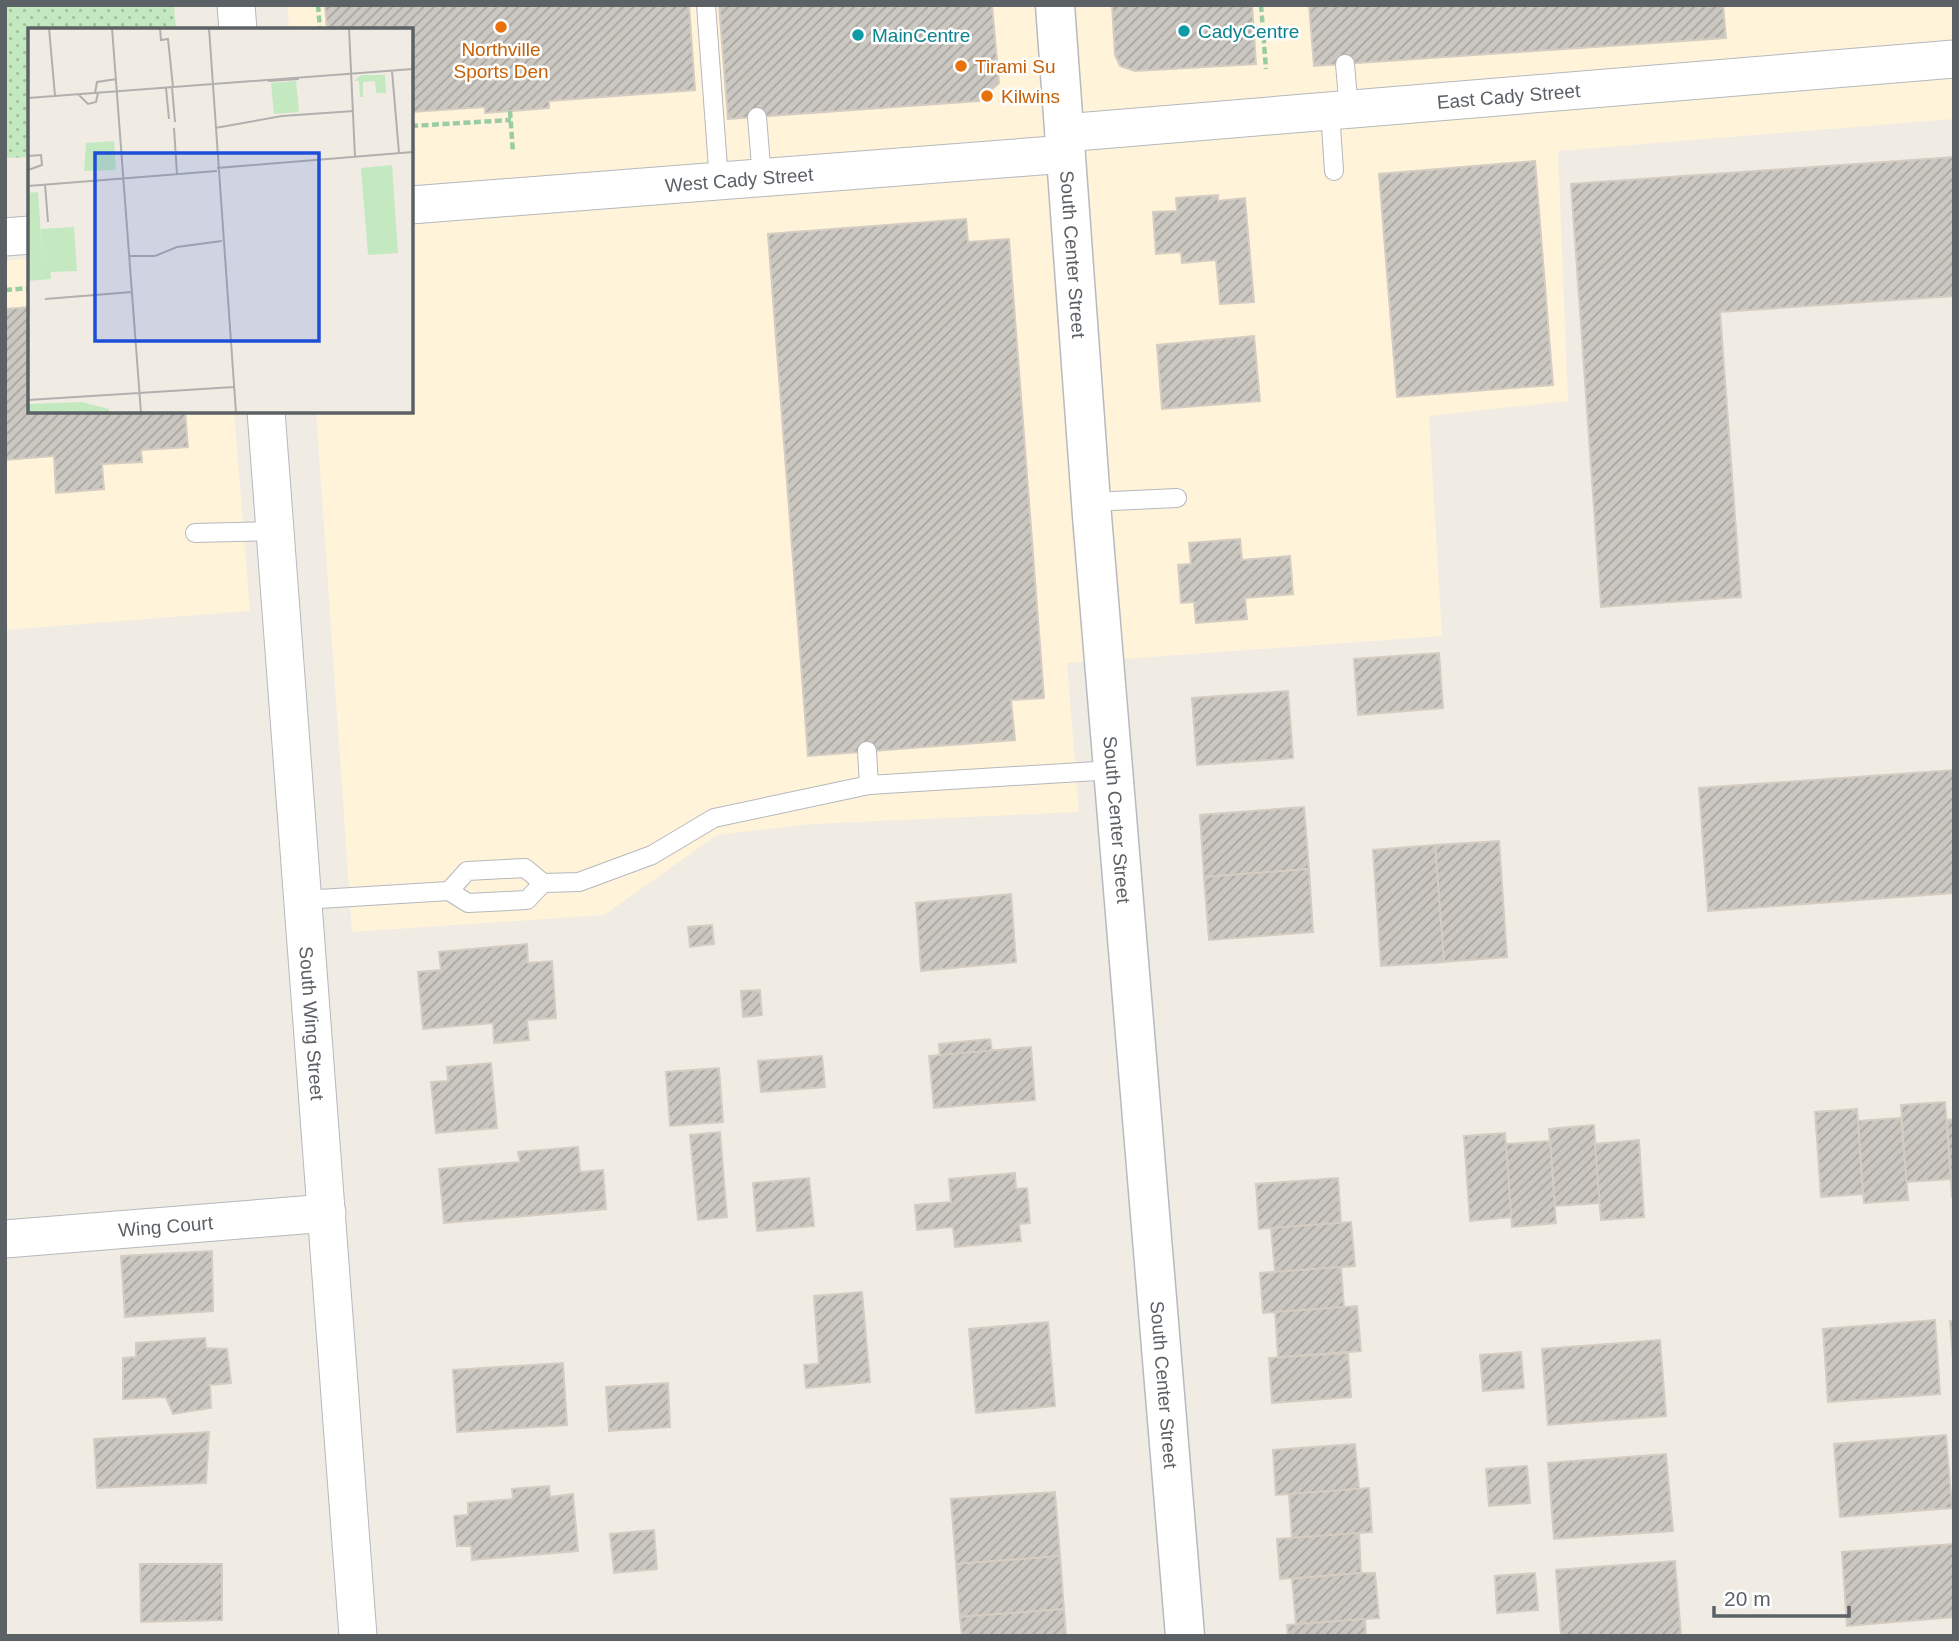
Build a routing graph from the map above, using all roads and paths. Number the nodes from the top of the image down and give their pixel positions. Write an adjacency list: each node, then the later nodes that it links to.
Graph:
1 (236, 5): 6 (street)
2 (318, 5): 7 (path)
3 (706, 5): 20 (lane)
4 (1055, 5): 16 (main road, South Center Street)
5 (1261, 5): 10 (path)
6 (238, 28)
7 (320, 28)
8 (1954, 59): 11 (street, East Cady Street)
9 (1345, 64): 11 (lane)
10 (1266, 68)
11 (1339, 110): 16 (street, East Cady Street); 18 (lane)
12 (510, 111): 14 (path)
13 (757, 117): 19 (lane)
14 (511, 120): 15 (path); 17 (path)
15 (413, 127)
16 (1065, 144): 19 (street, West Cady Street); 28 (main road, South Center Street)
17 (513, 153)
18 (1334, 171)
19 (762, 178): 20 (street, West Cady Street)
20 (719, 181): 21 (street, West Cady Street)
21 (413, 205)
22 (28, 235): 23 (street)
23 (5, 237)
24 (28, 288): 25 (path)
25 (5, 290)
26 (266, 413): 29 (street, South Wing Street)
27 (1177, 498): 28 (lane)
28 (1091, 502): 32 (main road, South Center Street)
29 (275, 531): 30 (lane); 36 (street, South Wing Street)
30 (195, 533)
31 (867, 751): 33 (lane)
32 (1113, 770): 33 (lane); 40 (main road, South Center Street)
33 (869, 785): 34 (lane)
34 (543, 883): 35 (lane); 35 (lane)
35 (449, 891): 36 (lane)
36 (303, 900): 37 (street, South Wing Street)
37 (327, 1213): 38 (street, Wing Court); 39 (street, South Wing Street)
38 (5, 1239)
39 (358, 1636)
40 (1185, 1636)

